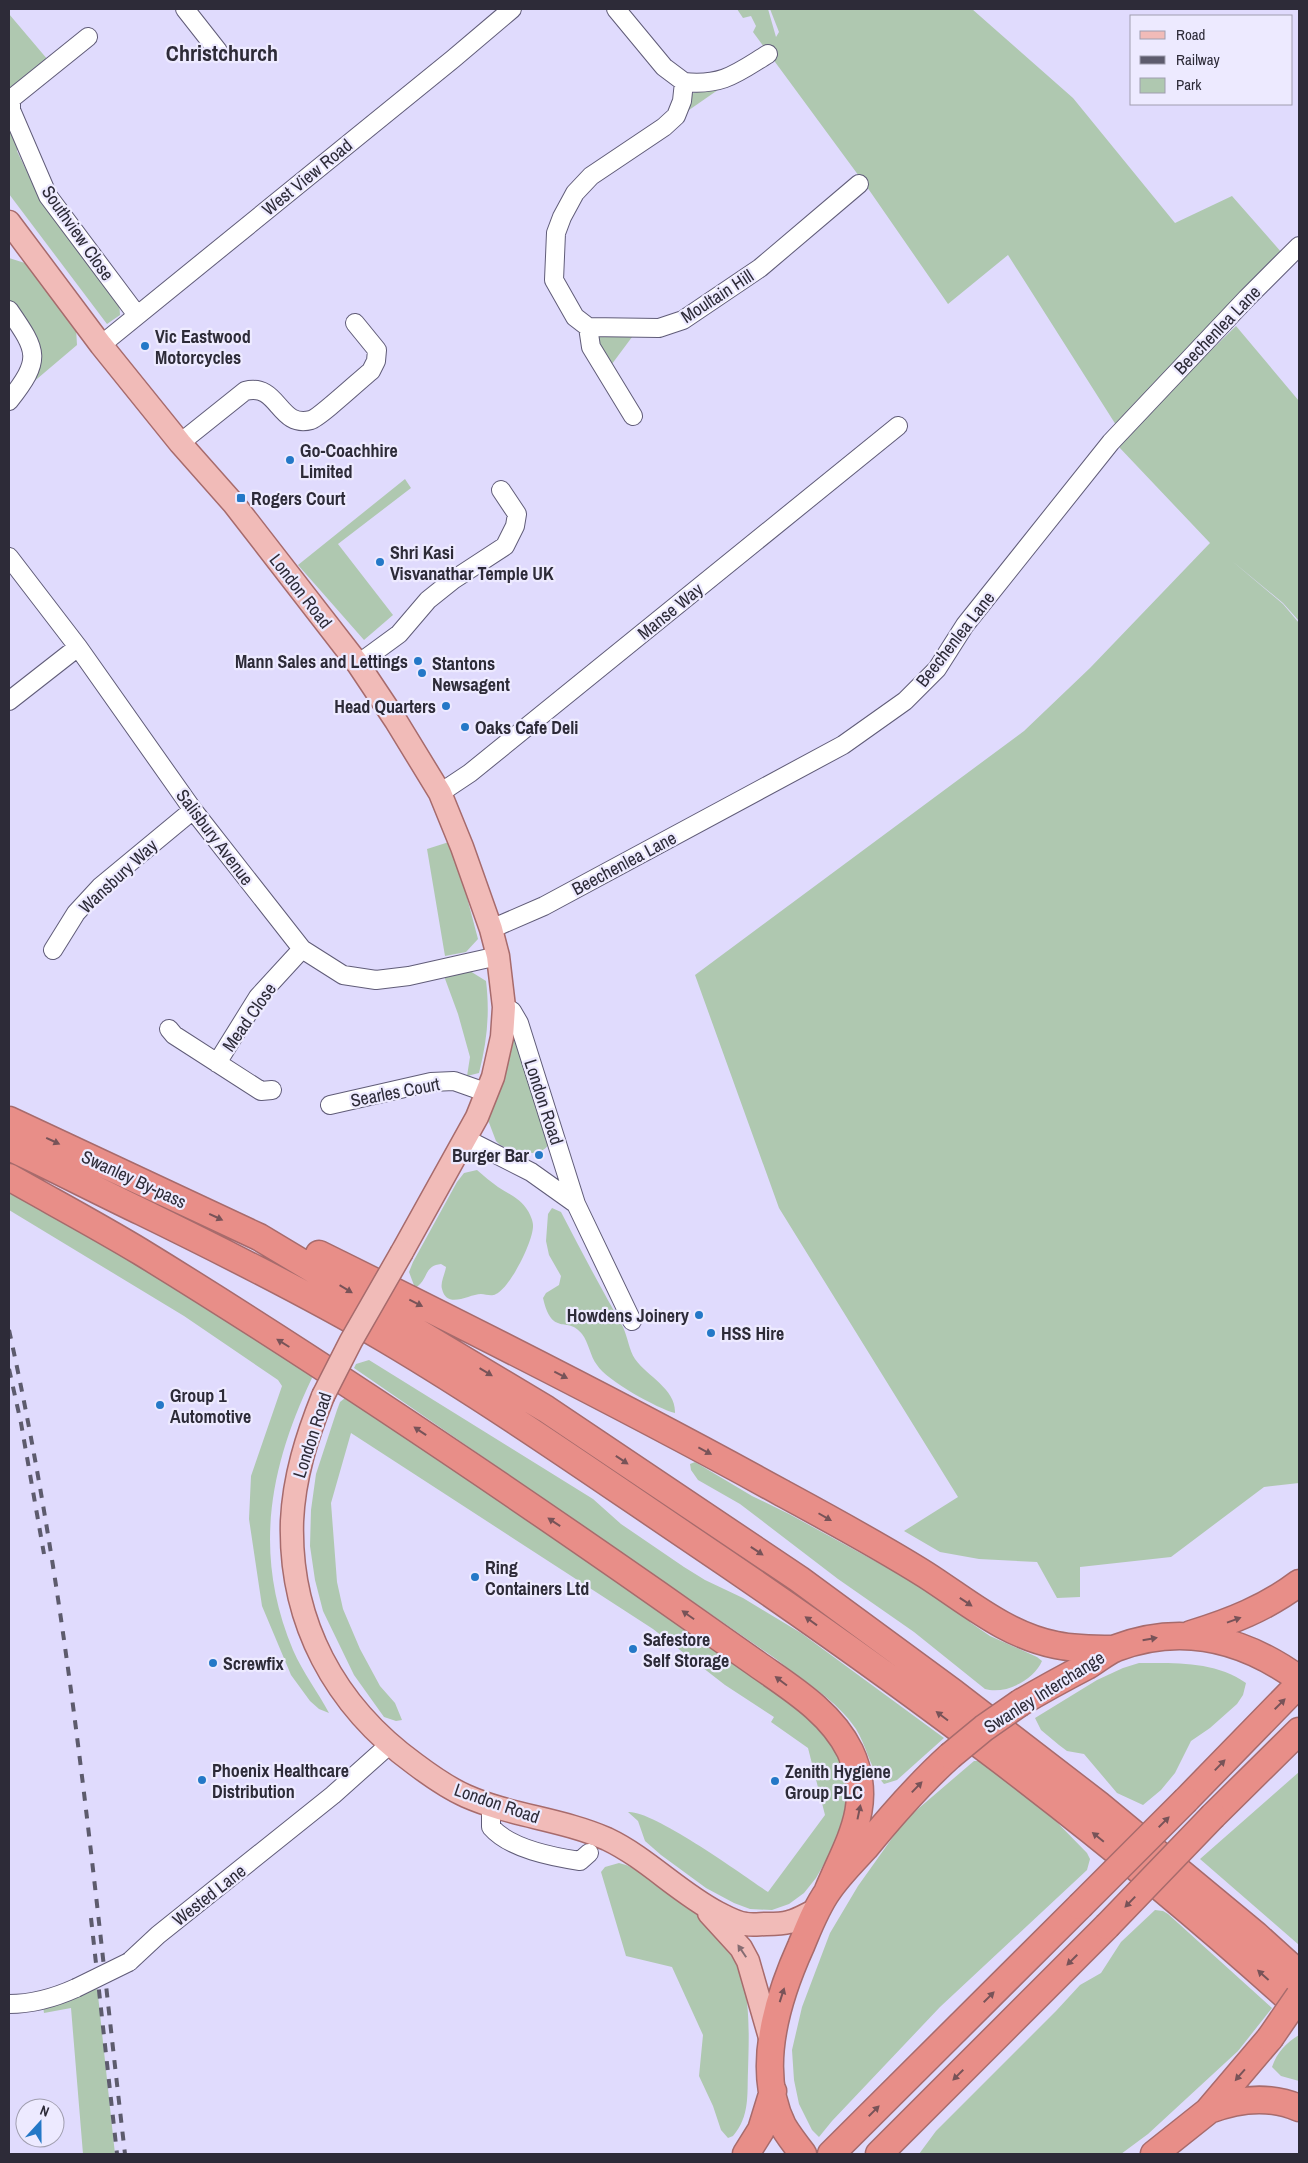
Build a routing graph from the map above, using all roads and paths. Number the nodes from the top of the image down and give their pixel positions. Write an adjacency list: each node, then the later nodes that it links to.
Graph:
1 (185, 9): 5 (street)
2 (616, 9): 7 (street)
3 (501, 12): 12 (street, West View Road)
4 (88, 36): 12 (street, Southview Close)
5 (218, 51)
6 (768, 54): 7 (street)
7 (684, 82): 14 (street)
8 (859, 184): 14 (street, Moultain Hill)
9 (13, 236): 15 (main road, London Road)
10 (1299, 246): 27 (street, Beechenlea Lane)
11 (9, 310): 16 (street)
12 (137, 315): 15 (street, West View Road)
13 (355, 323): 19 (street)
14 (588, 327): 17 (street)
15 (101, 344): 19 (main road, London Road)
16 (9, 401)
17 (633, 416)
18 (898, 426): 25 (street, Manse Way)
19 (180, 443): 23 (main road, London Road)
20 (501, 490): 23 (street)
21 (9, 557): 22 (street, Salisbury Avenue)
22 (78, 647): 24 (street); 26 (street, Salisbury Avenue)
23 (358, 664): 25 (main road, London Road)
24 (9, 701)
25 (440, 793): 27 (main road, London Road)
26 (193, 810): 28 (street, Salisbury Avenue); 29 (street, Wansbury Way)
27 (492, 929): 30 (main road, London Road)
28 (302, 949): 30 (street, Salisbury Avenue); 33 (street, Mead Close)
29 (53, 950)
30 (498, 956): 31 (main road, London Road)
31 (504, 1007): 35 (main road, London Road); 41 (street, London Road)
32 (169, 1029): 33 (street, Mead Close)
33 (217, 1063): 34 (street, Mead Close)
34 (272, 1090)
35 (488, 1093): 36 (street, Searles Court); 38 (main road, London Road)
36 (330, 1105)
37 (9, 1120): 42 (highway, Swanley By-pass, one-way to 42)
38 (466, 1139): 41 (street, London Road); 50 (main road, London Road, bridge)
39 (9, 1147): 58 (highway, one-way to 39)
40 (9, 1177): 53 (highway, one-way to 40)
41 (576, 1204): 43 (street, London Road)
42 (259, 1237): 46 (highway, one-way to 46); 55 (highway, one-way to 55)
43 (632, 1321)
44 (1299, 1583): 45 (highway, one-way to 44)
45 (1188, 1635): 46 (highway, Swanley Interchange, one-way to 45); 47 (highway, Swanley Interchange)
46 (1114, 1649): 53 (highway, Swanley Interchange, one-way to 46, bridge)
47 (1299, 1679)
48 (1299, 1684): 64 (highway, one-way to 48, bridge)
49 (1292, 1739): 67 (highway, one-way to 67, bridge)
50 (388, 1745): 51 (main road, London Road); 57 (street, Wested Lane, bridge)
51 (491, 1805): 52 (street); 54 (main road, London Road)
52 (590, 1853)
53 (822, 1900): 54 (main road, London Road); 59 (highway, Swanley Interchange, one-way to 53)
54 (700, 1903): 59 (main road, London Road, one-way to 54)
55 (1299, 1974)
56 (1299, 1996): 62 (highway, one-way to 62, bridge)
57 (9, 2004)
58 (1299, 2008)
59 (772, 2042): 60 (highway, Swanley Interchange)
60 (773, 2091): 65 (highway); 66 (highway, Swanley Interchange)
61 (1299, 2108): 62 (highway)
62 (1208, 2111): 63 (highway)
63 (1169, 2146): 68 (highway)
64 (835, 2150)
65 (746, 2154)
66 (803, 2154)
67 (879, 2154)
68 (1154, 2154)

